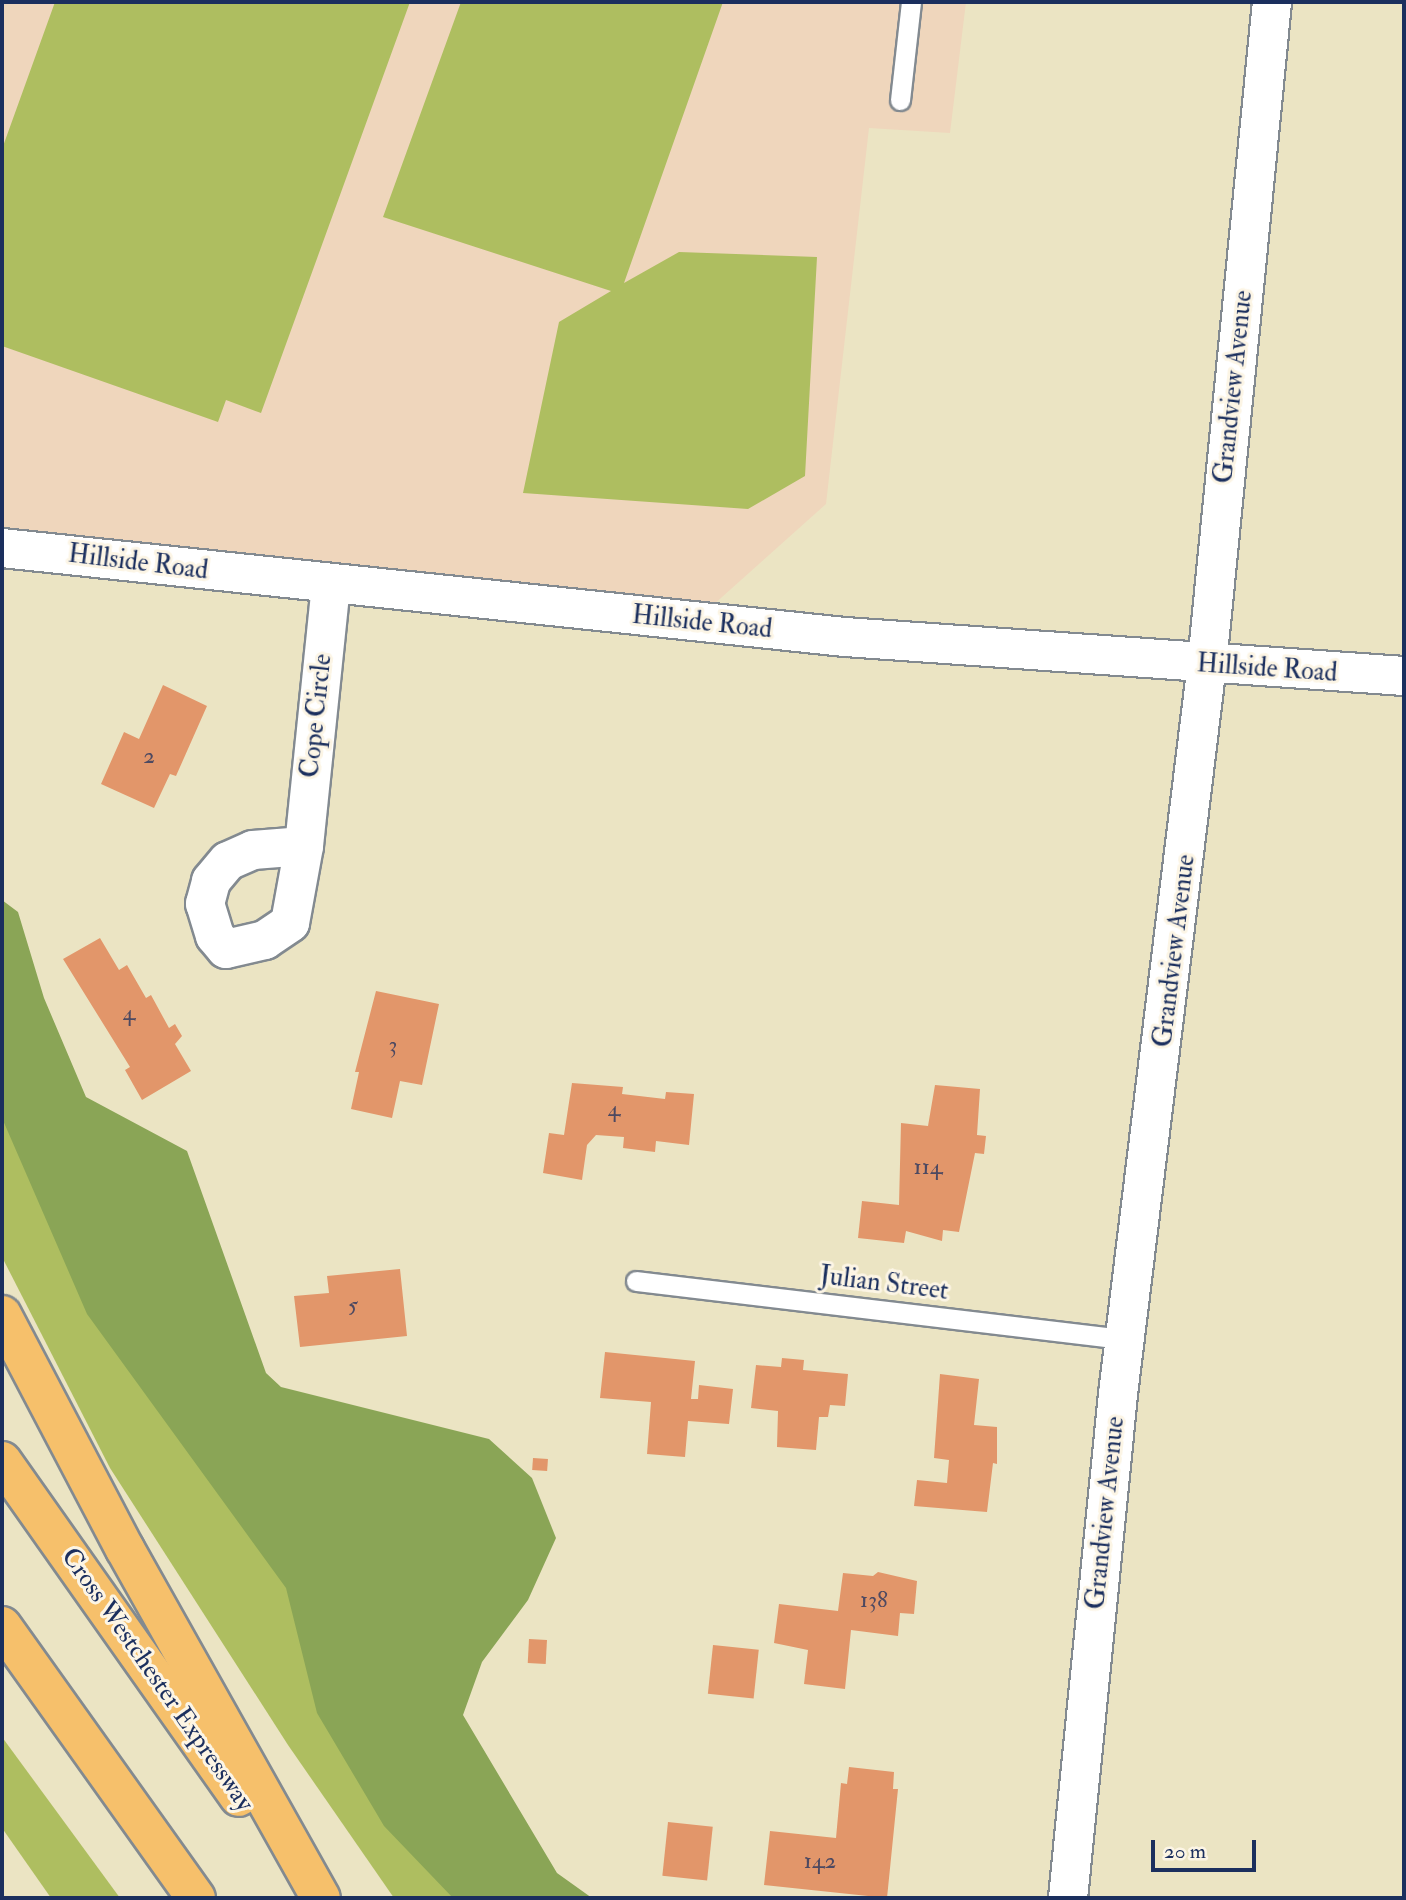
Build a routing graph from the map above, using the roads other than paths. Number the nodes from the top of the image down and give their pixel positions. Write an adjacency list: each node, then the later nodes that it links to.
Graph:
1 (911, 2): 3 (lane)
2 (1272, 2): 6 (street, Grandview Avenue)
3 (900, 100)
4 (2, 548): 5 (street, Hillside Road)
5 (331, 585): 6 (street, Hillside Road); 8 (street, Cope Circle)
6 (1207, 664): 7 (street, Hillside Road); 11 (street, Grandview Avenue)
7 (1404, 677)
8 (304, 846)
9 (636, 1281): 11 (lane, Julian Street)
10 (2, 1315): 16 (highway)
11 (1126, 1339): 17 (street, Grandview Avenue)
12 (2, 1461): 15 (highway, Cross Westchester Expressway)
13 (6, 1635): 14 (highway)
14 (196, 1898)
15 (312, 1898)
16 (321, 1898)
17 (1068, 1898)

